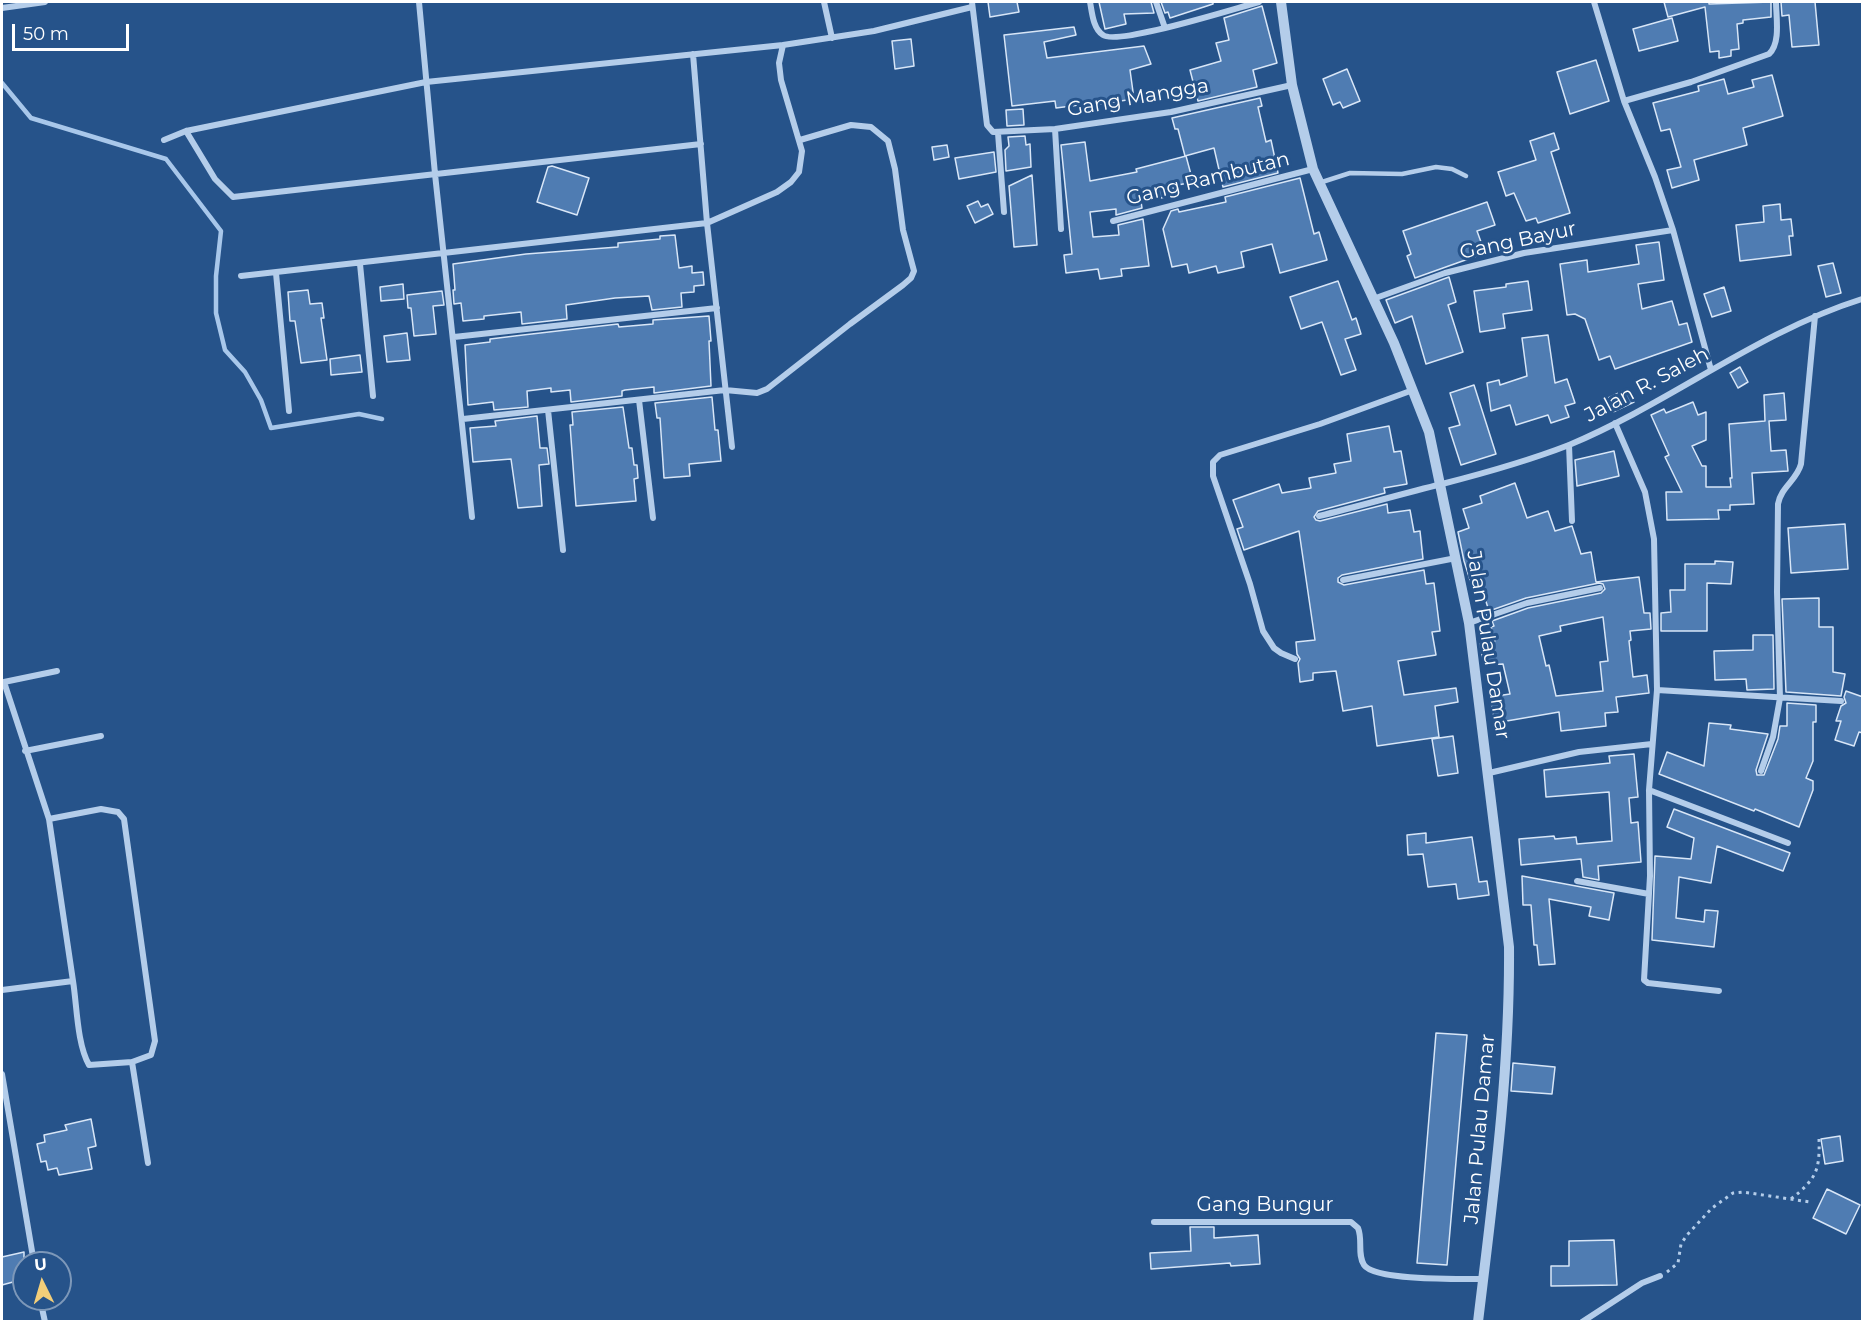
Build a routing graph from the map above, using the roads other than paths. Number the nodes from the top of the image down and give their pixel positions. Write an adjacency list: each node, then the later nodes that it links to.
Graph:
1 (45, 2): 11 (street)
2 (419, 2): 16 (street)
3 (824, 2): 13 (street)
4 (1090, 2): 12 (street)
5 (1156, 2): 12 (street)
6 (1259, 2): 12 (street)
7 (1281, 2): 17 (street, Jalan Pulau Damar)
8 (1594, 2): 18 (street)
9 (1776, 2): 18 (street)
10 (972, 4): 13 (street); 21 (street, Gang Mangga)
11 (2, 8)
12 (1165, 28)
13 (832, 38): 14 (street)
14 (783, 45): 15 (street); 23 (street)
15 (693, 54): 16 (street); 24 (street)
16 (426, 82): 20 (street); 26 (street)
17 (1292, 85): 19 (street, Gang Mangga); 25 (street, Jalan Pulau Damar)
18 (1624, 101): 33 (street)
19 (1055, 129): 21 (street, Gang Mangga); 32 (street)
20 (186, 131): 22 (street); 26 (street)
21 (998, 133): 29 (street)
22 (164, 140)
23 (800, 140): 31 (street); 44 (street)
24 (701, 144): 26 (street); 31 (street)
25 (1313, 169): 28 (street, Jalan Pulau Damar); 30 (street, Gang Rambutan)
26 (435, 174): 34 (street)
27 (1466, 176): 28 (lane)
28 (1318, 183): 38 (street, Jalan Pulau Damar)
29 (1004, 212)
30 (1113, 220)
31 (707, 223): 34 (street); 40 (street)
32 (1061, 229)
33 (1673, 230): 38 (street, Gang Bayur); 43 (street)
34 (444, 254): 35 (street); 42 (street)
35 (360, 264): 36 (street); 46 (street)
36 (276, 273): 37 (street); 49 (street)
37 (241, 276)
38 (1373, 299): 45 (street, Jalan Pulau Damar)
39 (1863, 299): 41 (street, Jalan R. Saleh)
40 (717, 308): 42 (street); 44 (street)
41 (1815, 316): 43 (street, Jalan R. Saleh); 67 (street)
42 (454, 337): 50 (street)
43 (1711, 370): 51 (street, Jalan R. Saleh)
44 (725, 390): 47 (street); 53 (street)
45 (1413, 390): 54 (street, Jalan Pulau Damar); 64 (street)
46 (373, 396)
47 (639, 400): 48 (street); 57 (street)
48 (548, 410): 50 (street); 59 (street)
49 (289, 411)
50 (463, 419): 56 (street)
51 (1615, 423): 52 (street, Jalan R. Saleh); 66 (street)
52 (1569, 445): 54 (street, Jalan R. Saleh); 58 (street)
53 (732, 447)
54 (1441, 484): 55 (street, Jalan R. Saleh); 60 (street, Jalan Pulau Damar)
55 (1319, 516)
56 (472, 517)
57 (653, 518)
58 (1572, 521)
59 (563, 550)
60 (1457, 558): 61 (street); 63 (street, Jalan Pulau Damar)
61 (1343, 580)
62 (1599, 588): 63 (street)
63 (1469, 623): 73 (street, Jalan Pulau Damar)
64 (1295, 659)
65 (57, 671): 71 (street)
66 (1657, 690): 67 (street); 70 (street)
67 (1780, 698): 68 (street); 72 (street)
68 (1841, 701)
69 (101, 736): 71 (street)
70 (1652, 744): 73 (street); 74 (street)
71 (25, 751): 75 (street)
72 (1761, 771)
73 (1489, 773): 88 (street, Jalan Pulau Damar)
74 (1649, 790): 76 (street); 78 (street)
75 (49, 819): 79 (street); 82 (street)
76 (1788, 843)
77 (1576, 881): 78 (street)
78 (1649, 894): 81 (street)
79 (74, 981): 80 (street); 82 (street)
80 (2, 990)
81 (1719, 991)
82 (132, 1062): 84 (street)
83 (2, 1074): 86 (street)
84 (148, 1163)
85 (1154, 1222): 88 (street, Gang Bungur)
86 (32, 1251)
87 (1660, 1276): 90 (street)
88 (1483, 1279): 89 (street, Jalan Pulau Damar)
89 (1478, 1322)
90 (1582, 1322)

